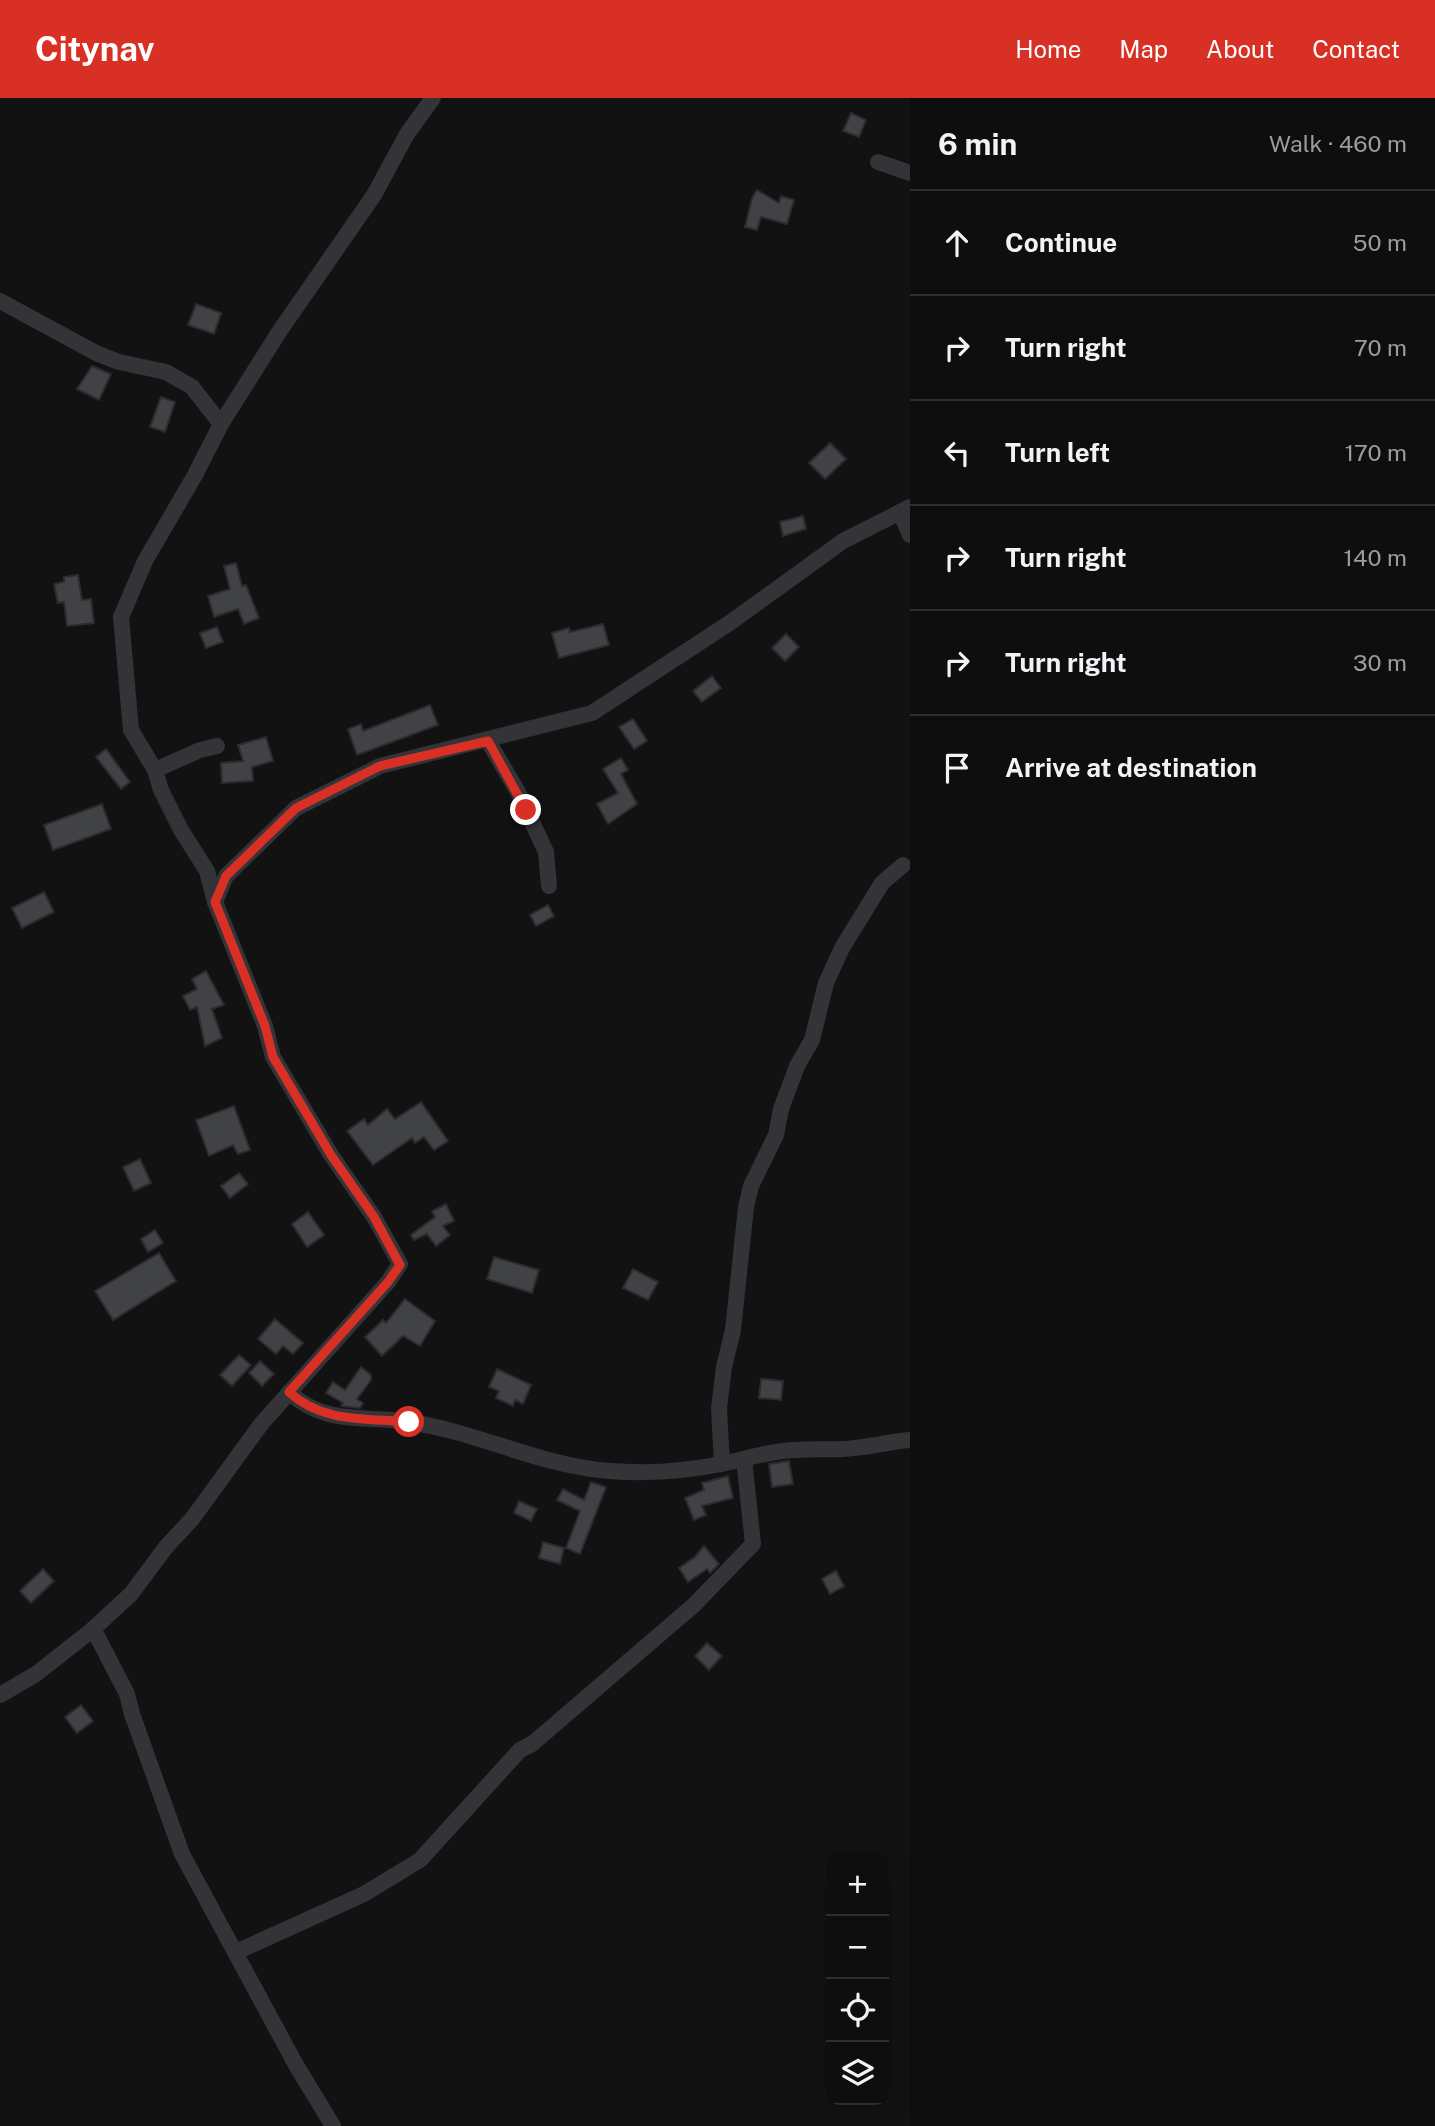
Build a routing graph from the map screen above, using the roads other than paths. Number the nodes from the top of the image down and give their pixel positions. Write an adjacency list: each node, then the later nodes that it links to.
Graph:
1 (433, 98): 5 (street)
2 (878, 162): 3 (street)
3 (910, 173)
4 (0, 301): 5 (street)
5 (220, 424): 10 (street)
6 (905, 510): 7 (street); 8 (street)
7 (910, 535)
8 (488, 741): 12 (street); 13 (street)
9 (217, 746): 10 (street)
10 (155, 770): 13 (street)
11 (903, 865): 17 (street)
12 (549, 886)
13 (215, 902): 14 (street)
14 (289, 1392): 17 (street); 18 (street)
15 (910, 1440): 16 (street)
16 (744, 1460): 17 (street); 20 (street)
17 (722, 1464)
18 (92, 1630): 19 (street); 20 (street)
19 (0, 1695)
20 (236, 1952): 21 (street)
21 (333, 2126)

